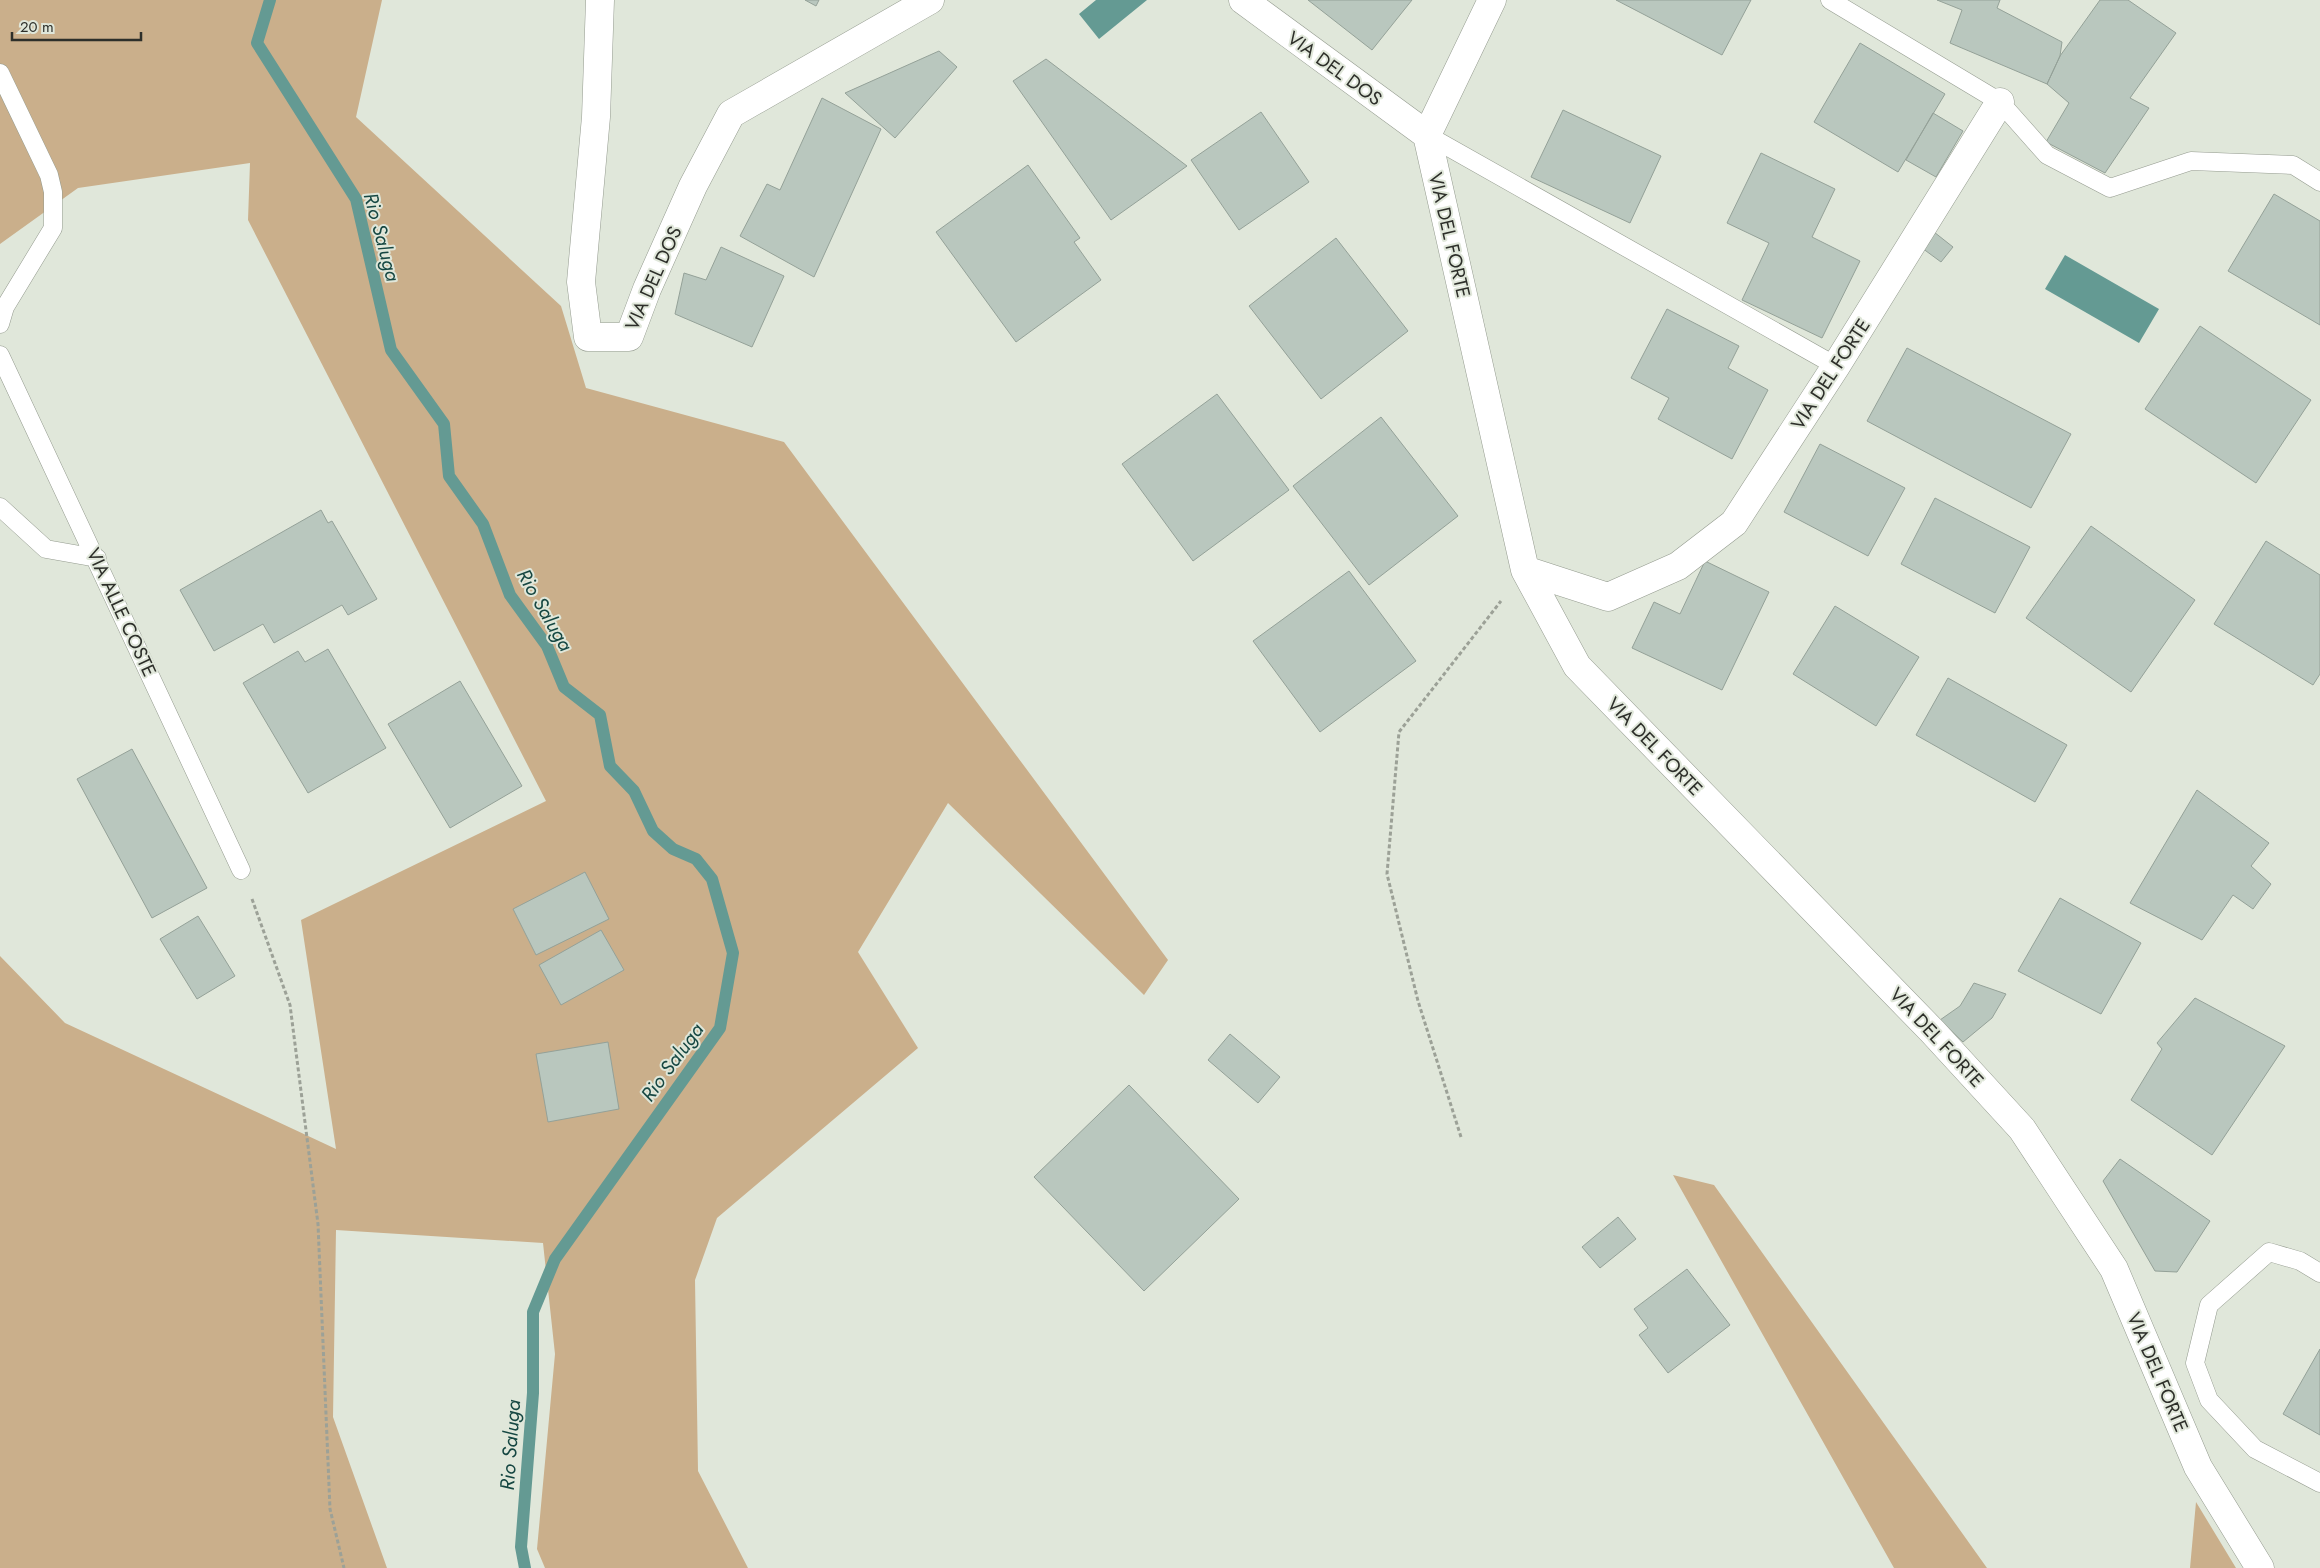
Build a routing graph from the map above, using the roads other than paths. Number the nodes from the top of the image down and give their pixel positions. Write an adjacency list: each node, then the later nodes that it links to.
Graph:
1 (600, 0): 2 (street, VIA DEL DOS)
2 (930, 0)
3 (1243, 0): 8 (street, VIA DEL DOS)
4 (1492, 0): 8 (street)
5 (1830, 0): 7 (lane)
6 (0, 73): 10 (lane)
7 (2000, 102): 9 (lane); 12 (street, VIA DEL FORTE)
8 (1427, 135): 12 (lane); 15 (street, VIA DEL FORTE)
9 (2320, 182)
10 (0, 324)
11 (0, 355): 14 (lane, VIA ALLE COSTE)
12 (1836, 366): 15 (street, VIA DEL FORTE)
13 (0, 507): 14 (lane)
14 (96, 558): 16 (lane, VIA ALLE COSTE)
15 (1525, 570): 19 (street, VIA DEL FORTE)
16 (242, 870)
17 (2320, 1273): 18 (lane)
18 (2320, 1483)
19 (2260, 1568)

